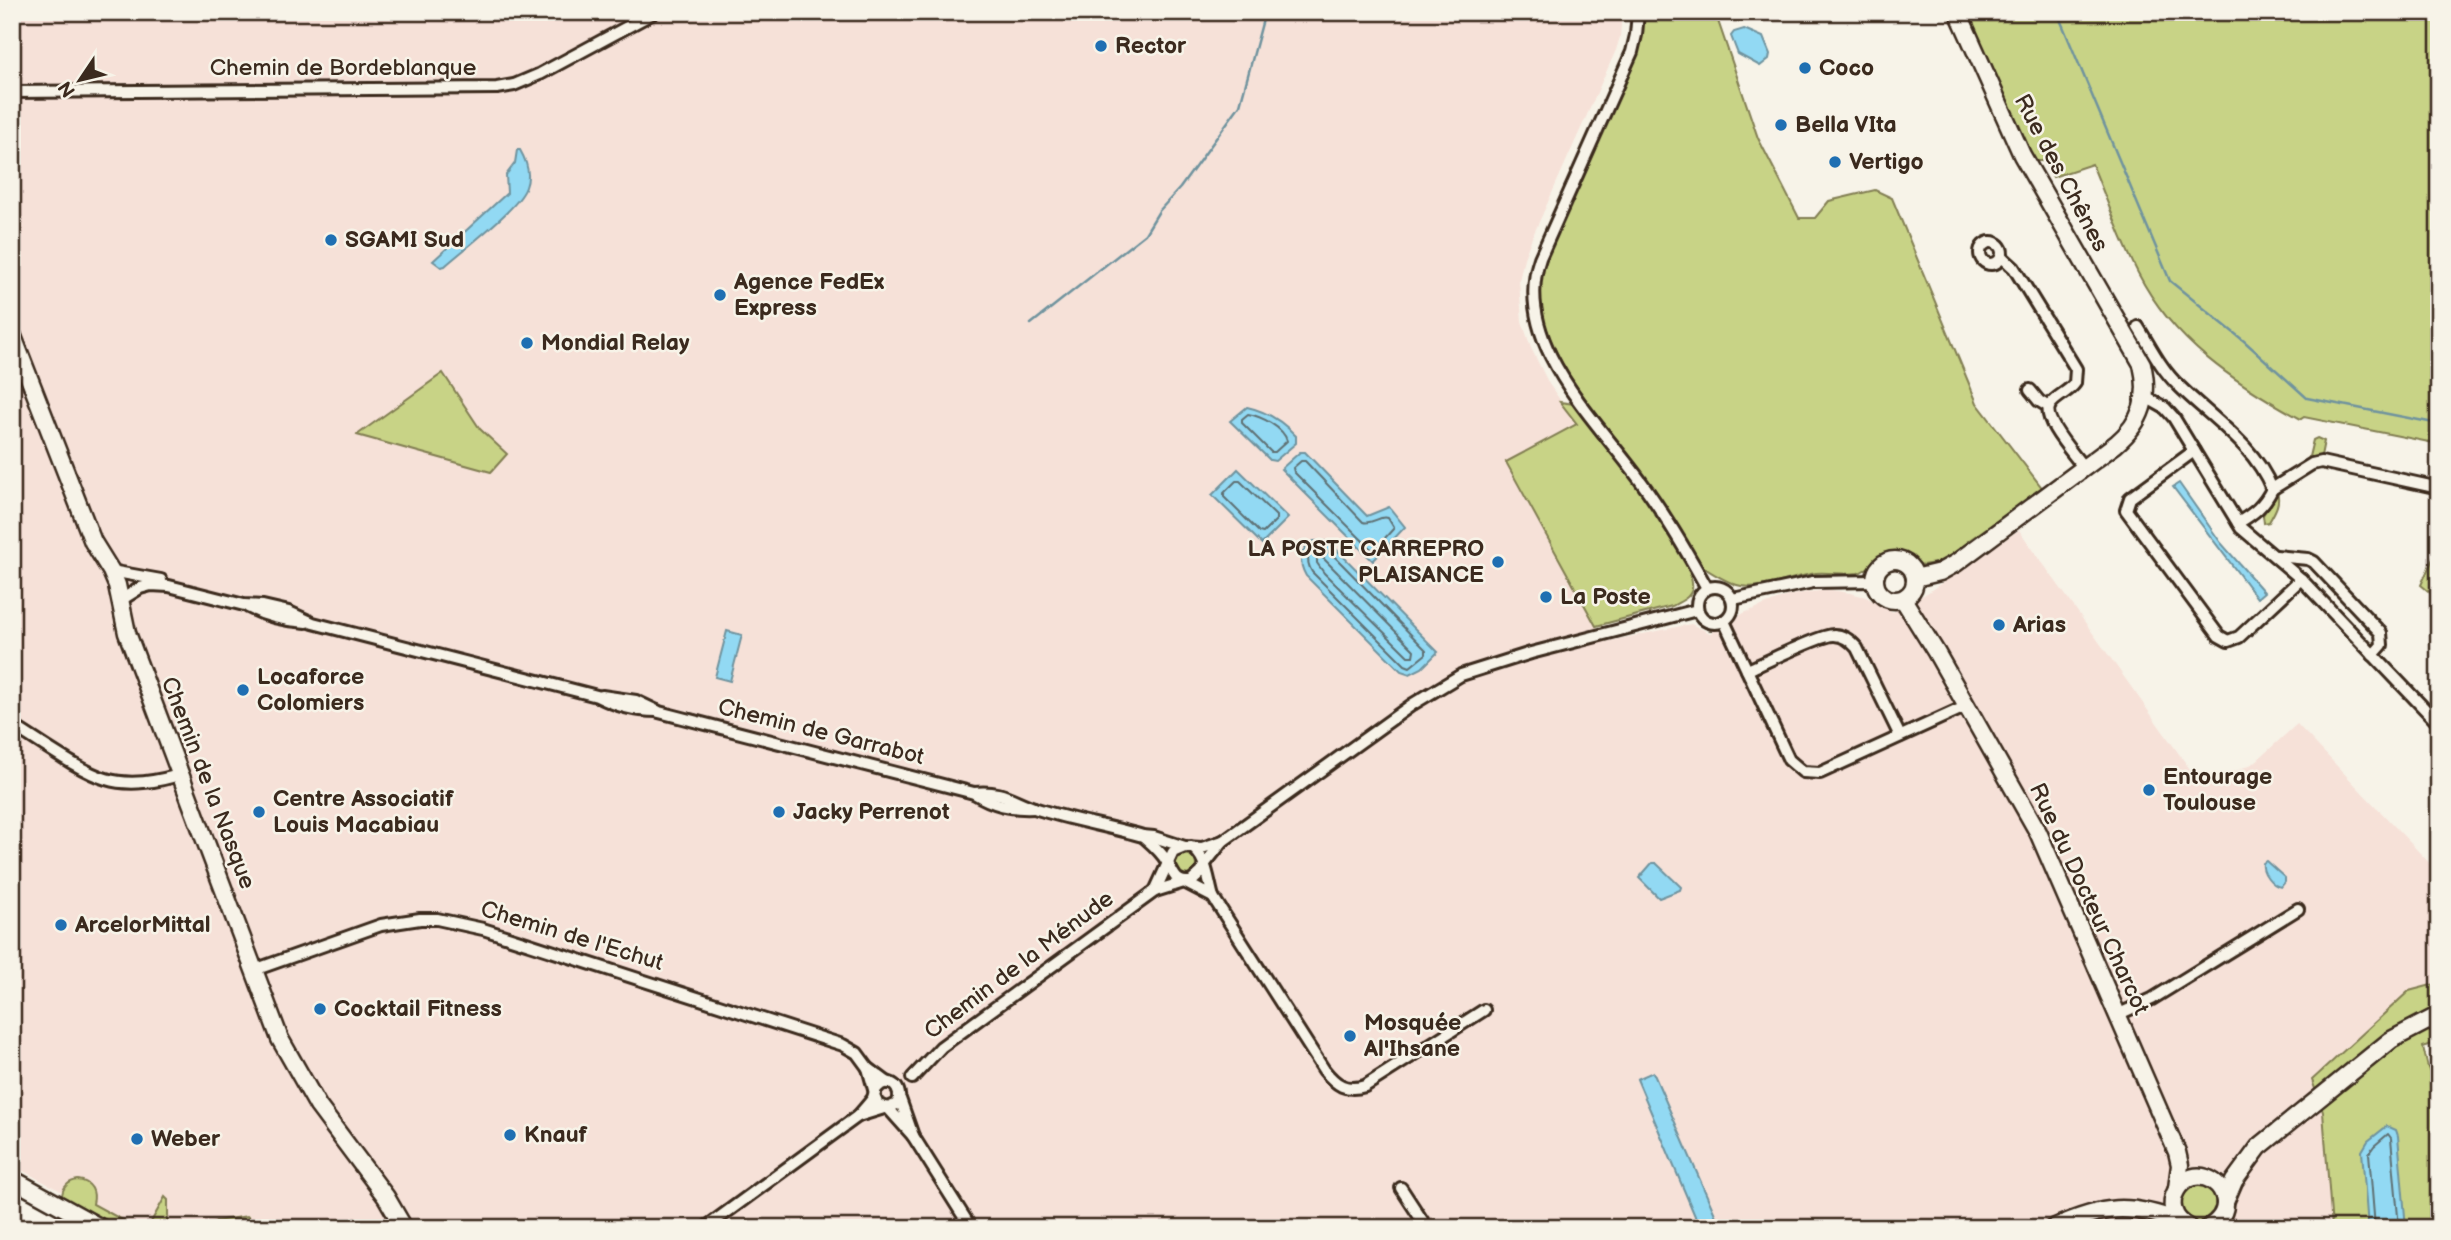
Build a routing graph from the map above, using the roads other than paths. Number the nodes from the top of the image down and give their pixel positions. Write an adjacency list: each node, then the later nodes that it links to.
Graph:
1 (655, 12): 4 (street, Chemin de Bordeblanque)
2 (1638, 12): 24 (street)
3 (1958, 12): 9 (street, Rue des Chênes)
4 (12, 92)
5 (2002, 257): 10 (street)
6 (2138, 327): 15 (street)
7 (12, 334): 19 (street, Chemin de la Nasque)
8 (2030, 390): 10 (street)
9 (2141, 395): 11 (street); 11 (street); 12 (street)
10 (2049, 407): 13 (street)
11 (2105, 450): 13 (street)
12 (2194, 451): 16 (street); 20 (street)
13 (2083, 467): 21 (street)
14 (2439, 488): 15 (street)
15 (2272, 489): 16 (street)
16 (2238, 523): 17 (street)
17 (2275, 556): 18 (street); 20 (street)
18 (2303, 559): 20 (street); 30 (street)
19 (111, 571): 23 (street, Chemin de Garrabot); 27 (street, Chemin de la Nasque)
20 (2299, 576): 30 (street)
21 (1915, 578): 22 (street); 26 (street)
22 (1874, 581): 25 (street); 26 (street)
23 (169, 586): 27 (street, Chemin de Garrabot); 37 (street, Chemin de Garrabot)
24 (1707, 588): 25 (street); 28 (street)
25 (1733, 599): 29 (street)
26 (1903, 599): 32 (street, Rue du Docteur Charcot)
27 (121, 600): 36 (street, Chemin de la Nasque)
28 (1697, 610): 29 (street); 38 (street)
29 (1724, 621): 31 (street)
30 (2373, 655): 33 (street)
31 (1747, 670): 35 (street); 35 (street)
32 (1967, 706): 35 (street); 48 (street, Rue du Docteur Charcot)
33 (2439, 724)
34 (12, 725): 36 (street)
35 (1900, 736)
36 (181, 774): 46 (street, Chemin de la Nasque)
37 (1143, 836): 39 (street, Chemin de Garrabot); 40 (street)
38 (1223, 841): 39 (street); 41 (street)
39 (1188, 847): 40 (street); 41 (street)
40 (1169, 863): 42 (street); 43 (street, Chemin de la Ménude)
41 (1204, 865): 42 (street); 44 (street)
42 (1184, 882): 43 (street, Chemin de la Ménude); 44 (street)
43 (1156, 891): 51 (street, Chemin de la Ménude)
44 (1213, 897): 47 (street)
45 (2298, 909): 48 (street)
46 (254, 970): 50 (street, Chemin de l'Echut); 69 (street, Chemin de la Nasque)
47 (1484, 1010)
48 (2117, 1015): 58 (street, Rue du Docteur Charcot)
49 (2439, 1015): 59 (street)
50 (868, 1068): 52 (street, Chemin de l'Echut); 53 (street)
51 (912, 1078): 52 (street); 54 (street, Chemin de la Ménude)
52 (890, 1083): 53 (street); 54 (street)
53 (875, 1094): 55 (street); 56 (street)
54 (900, 1097): 55 (street); 57 (street)
55 (886, 1108): 56 (street); 57 (street)
56 (858, 1116): 70 (street)
57 (913, 1136): 71 (street)
58 (2177, 1152): 61 (street, Rue du Docteur Charcot); 63 (street, Rue du Docteur Charcot)
59 (2249, 1159): 61 (street); 64 (street)
60 (12, 1179): 68 (street)
61 (2208, 1179): 63 (street); 64 (street, Rue du Docteur Charcot)
62 (1401, 1188): 72 (street)
63 (2175, 1191): 65 (street); 66 (street, Rue du Docteur Charcot)
64 (2225, 1202): 67 (street)
65 (2139, 1209): 66 (street); 73 (street)
66 (2185, 1225)
67 (2216, 1225)
68 (101, 1228)
69 (404, 1228)
70 (705, 1228)
71 (971, 1228)
72 (1427, 1228)
73 (2053, 1228)

